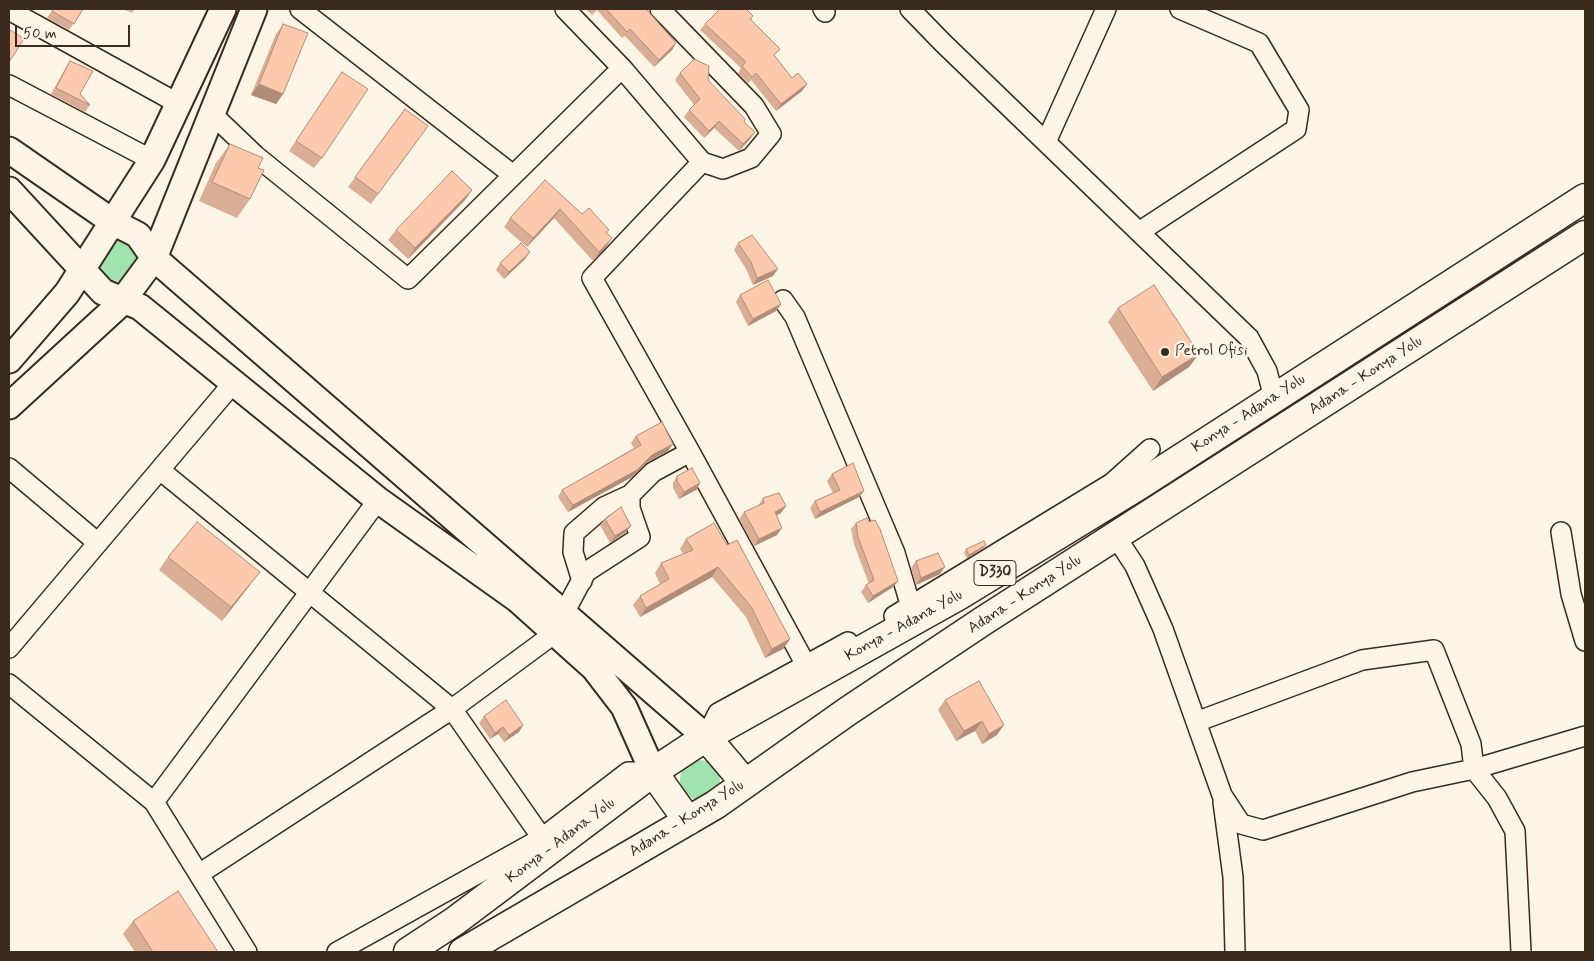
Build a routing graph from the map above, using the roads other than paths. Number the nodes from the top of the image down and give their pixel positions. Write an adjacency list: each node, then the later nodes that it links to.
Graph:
1 (254, 9): 13 (main road)
2 (300, 9): 18 (street)
3 (565, 9): 10 (street)
4 (660, 9): 17 (street)
5 (910, 9): 14 (street)
6 (1106, 9): 14 (street)
7 (1180, 9): 22 (street)
8 (9, 10): 12 (street)
9 (221, 10): 12 (main road)
10 (622, 68): 17 (street); 18 (street)
11 (9, 85): 16 (street)
12 (179, 104): 16 (main road)
13 (211, 113): 18 (street); 24 (main road)
14 (1046, 142): 22 (street)
15 (9, 150): 21 (main road)
16 (152, 160): 21 (main road)
17 (702, 162): 33 (street)
18 (513, 175)
19 (9, 190): 25 (main road)
20 (1585, 198): 30 (highway, Konya - Adana Yolu / D330)
21 (113, 222): 24 (main road); 25 (main road)
22 (1139, 232): 30 (street)
23 (1585, 235): 39 (highway, Adana - Konya Yolu / D330)
24 (154, 258): 26 (main road); 44 (main road)
25 (82, 269): 26 (main road); 28 (main road)
26 (123, 300): 29 (main road); 31 (main road)
27 (783, 300): 43 (street)
28 (9, 360)
29 (234, 382): 35 (street); 37 (main road)
30 (1274, 398): 52 (highway, Konya - Adana Yolu / D330)
31 (9, 406)
32 (1150, 449): 43 (street)
33 (690, 452): 36 (street); 47 (street)
34 (9, 468): 40 (street)
35 (160, 470): 40 (street); 42 (street)
36 (630, 495): 41 (street); 41 (street)
37 (378, 500): 42 (street); 44 (main road)
38 (1561, 532): 45 (street)
39 (1116, 537): 50 (street); 55 (highway, Adana - Konya Yolu / D330)
40 (98, 543): 46 (street)
41 (582, 582): 44 (street)
42 (310, 593): 49 (street); 57 (street)
43 (911, 607): 47 (street)
44 (560, 623): 49 (street); 52 (main road); 54 (main road)
45 (1585, 641)
46 (9, 648)
47 (806, 665): 52 (street)
48 (9, 684): 57 (street)
49 (452, 709): 59 (street); 60 (street)
50 (1196, 722): 53 (street); 56 (street)
51 (1585, 736): 53 (street)
52 (706, 737): 54 (highway, Konya - Adana Yolu / D330); 55 (highway)
53 (1474, 769): 56 (street); 66 (street)
54 (652, 772): 58 (highway); 59 (street); 63 (highway, Konya - Adana Yolu / D330)
55 (746, 783): 58 (highway, Adana - Konya Yolu / D330)
56 (1222, 795): 65 (street)
57 (154, 802): 60 (street)
58 (688, 821): 64 (highway, Adana - Konya Yolu / D330)
59 (542, 838): 62 (street)
60 (199, 874): 61 (street)
61 (247, 952)
62 (337, 952)
63 (408, 952)
64 (463, 952)
65 (1235, 952)
66 (1520, 952)

